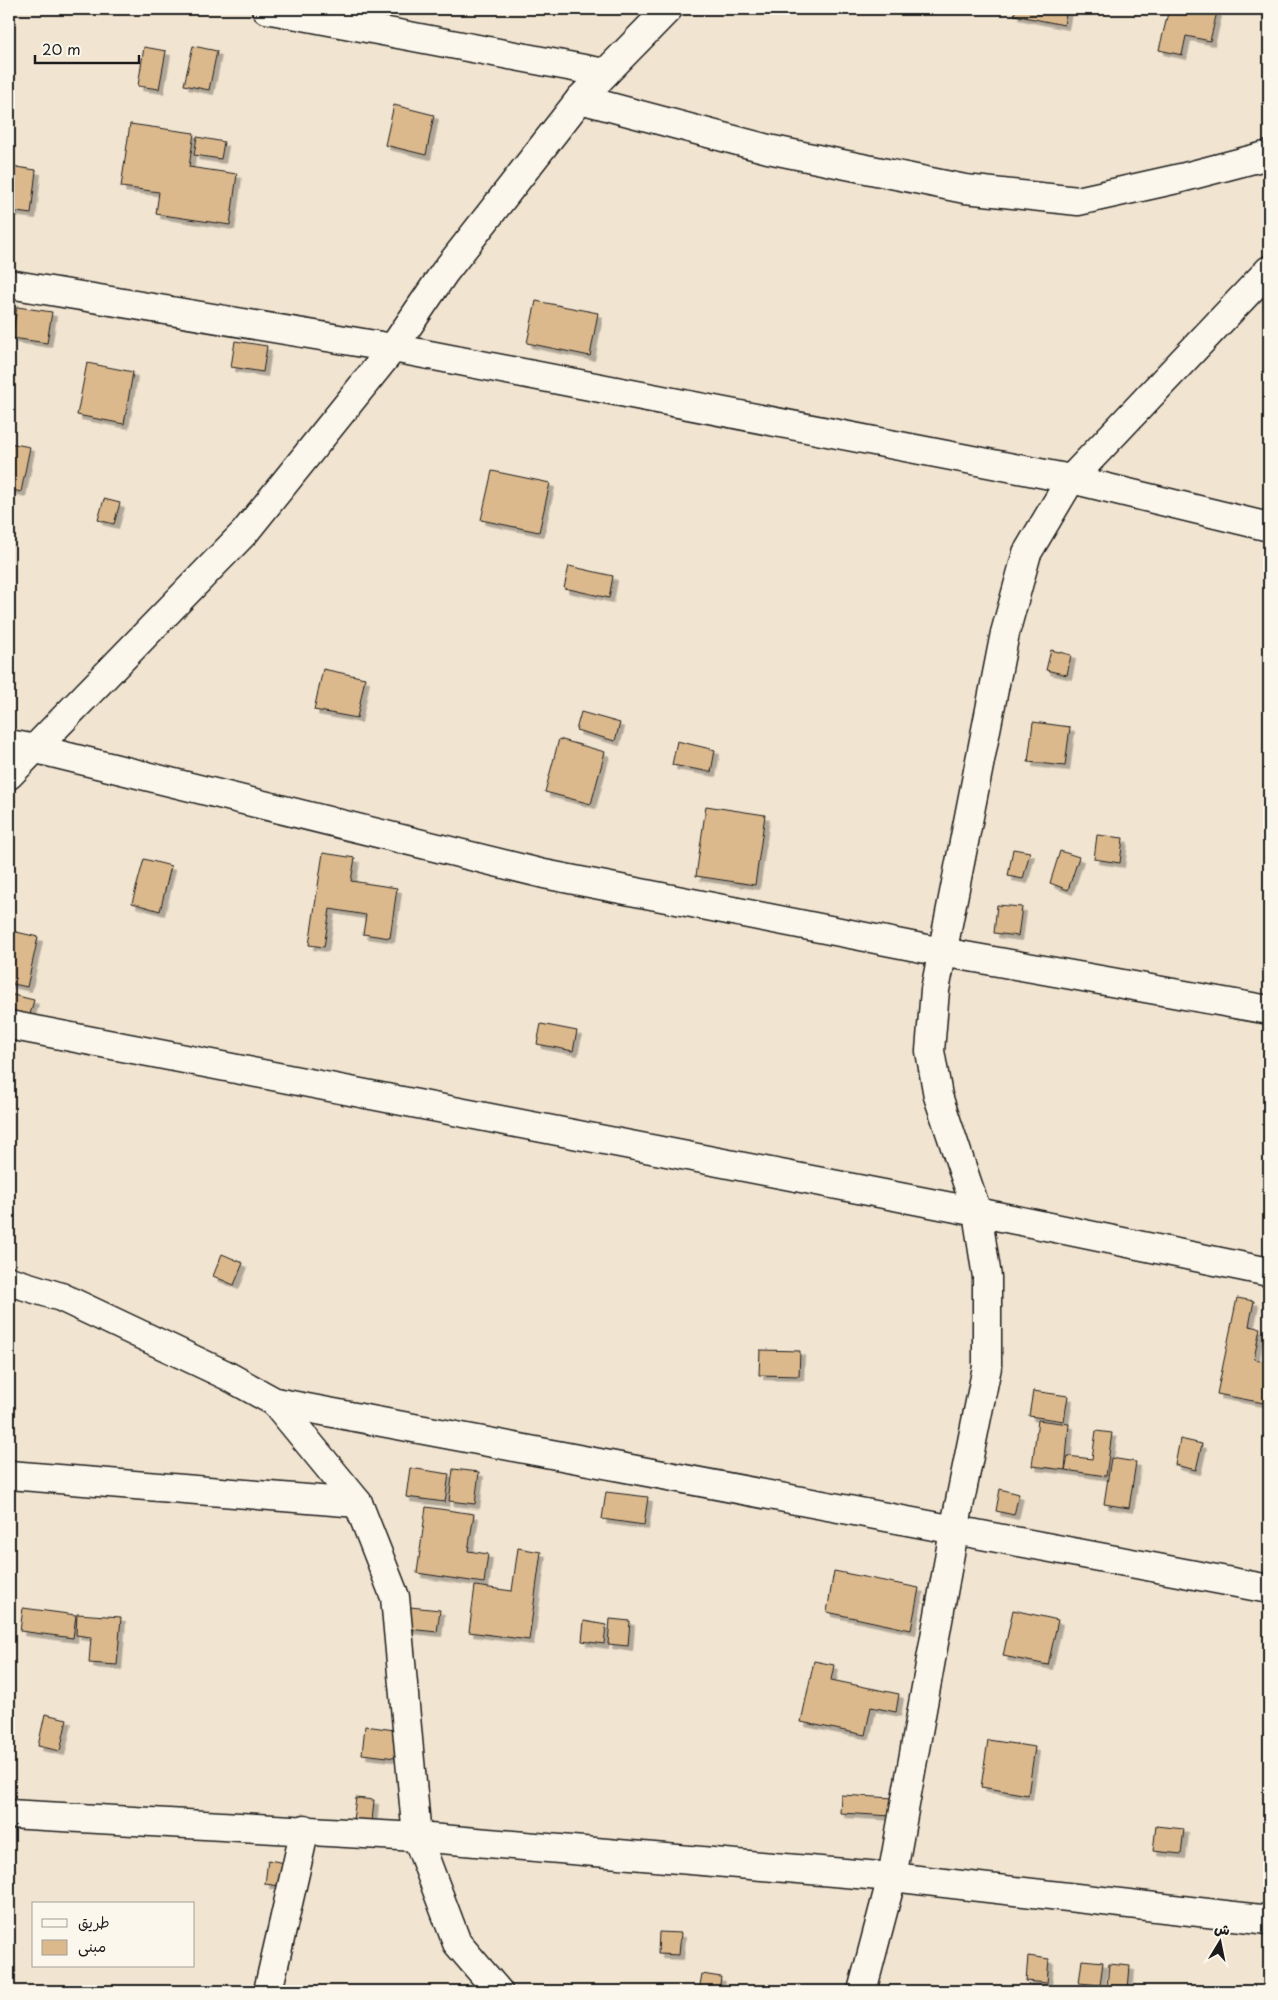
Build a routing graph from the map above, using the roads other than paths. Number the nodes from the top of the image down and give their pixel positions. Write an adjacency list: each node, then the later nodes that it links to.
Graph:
1 (266, 9): 3 (street)
2 (668, 9): 3 (street)
3 (605, 74): 4 (street)
4 (580, 99): 5 (street); 8 (street)
5 (1269, 155)
6 (1269, 270): 9 (street)
7 (9, 284): 8 (street)
8 (392, 348): 9 (street); 12 (street)
9 (1071, 479): 10 (street); 14 (street)
10 (1269, 527)
11 (9, 744): 12 (street)
12 (36, 749): 13 (street); 14 (street)
13 (9, 776)
14 (942, 952): 15 (street); 17 (street)
15 (1269, 1010)
16 (9, 1025): 17 (street)
17 (977, 1212): 18 (street); 23 (street)
18 (1269, 1272)
19 (9, 1281): 20 (street)
20 (275, 1402): 22 (street); 23 (street)
21 (9, 1475): 22 (street)
22 (358, 1503): 27 (street)
23 (954, 1530): 24 (street); 28 (street)
24 (1269, 1590)
25 (9, 1814): 26 (street)
26 (305, 1829): 27 (street); 30 (street)
27 (417, 1837): 28 (street); 31 (street)
28 (892, 1877): 29 (street); 32 (street)
29 (1269, 1920)
30 (268, 1991)
31 (498, 1991)
32 (862, 1991)

